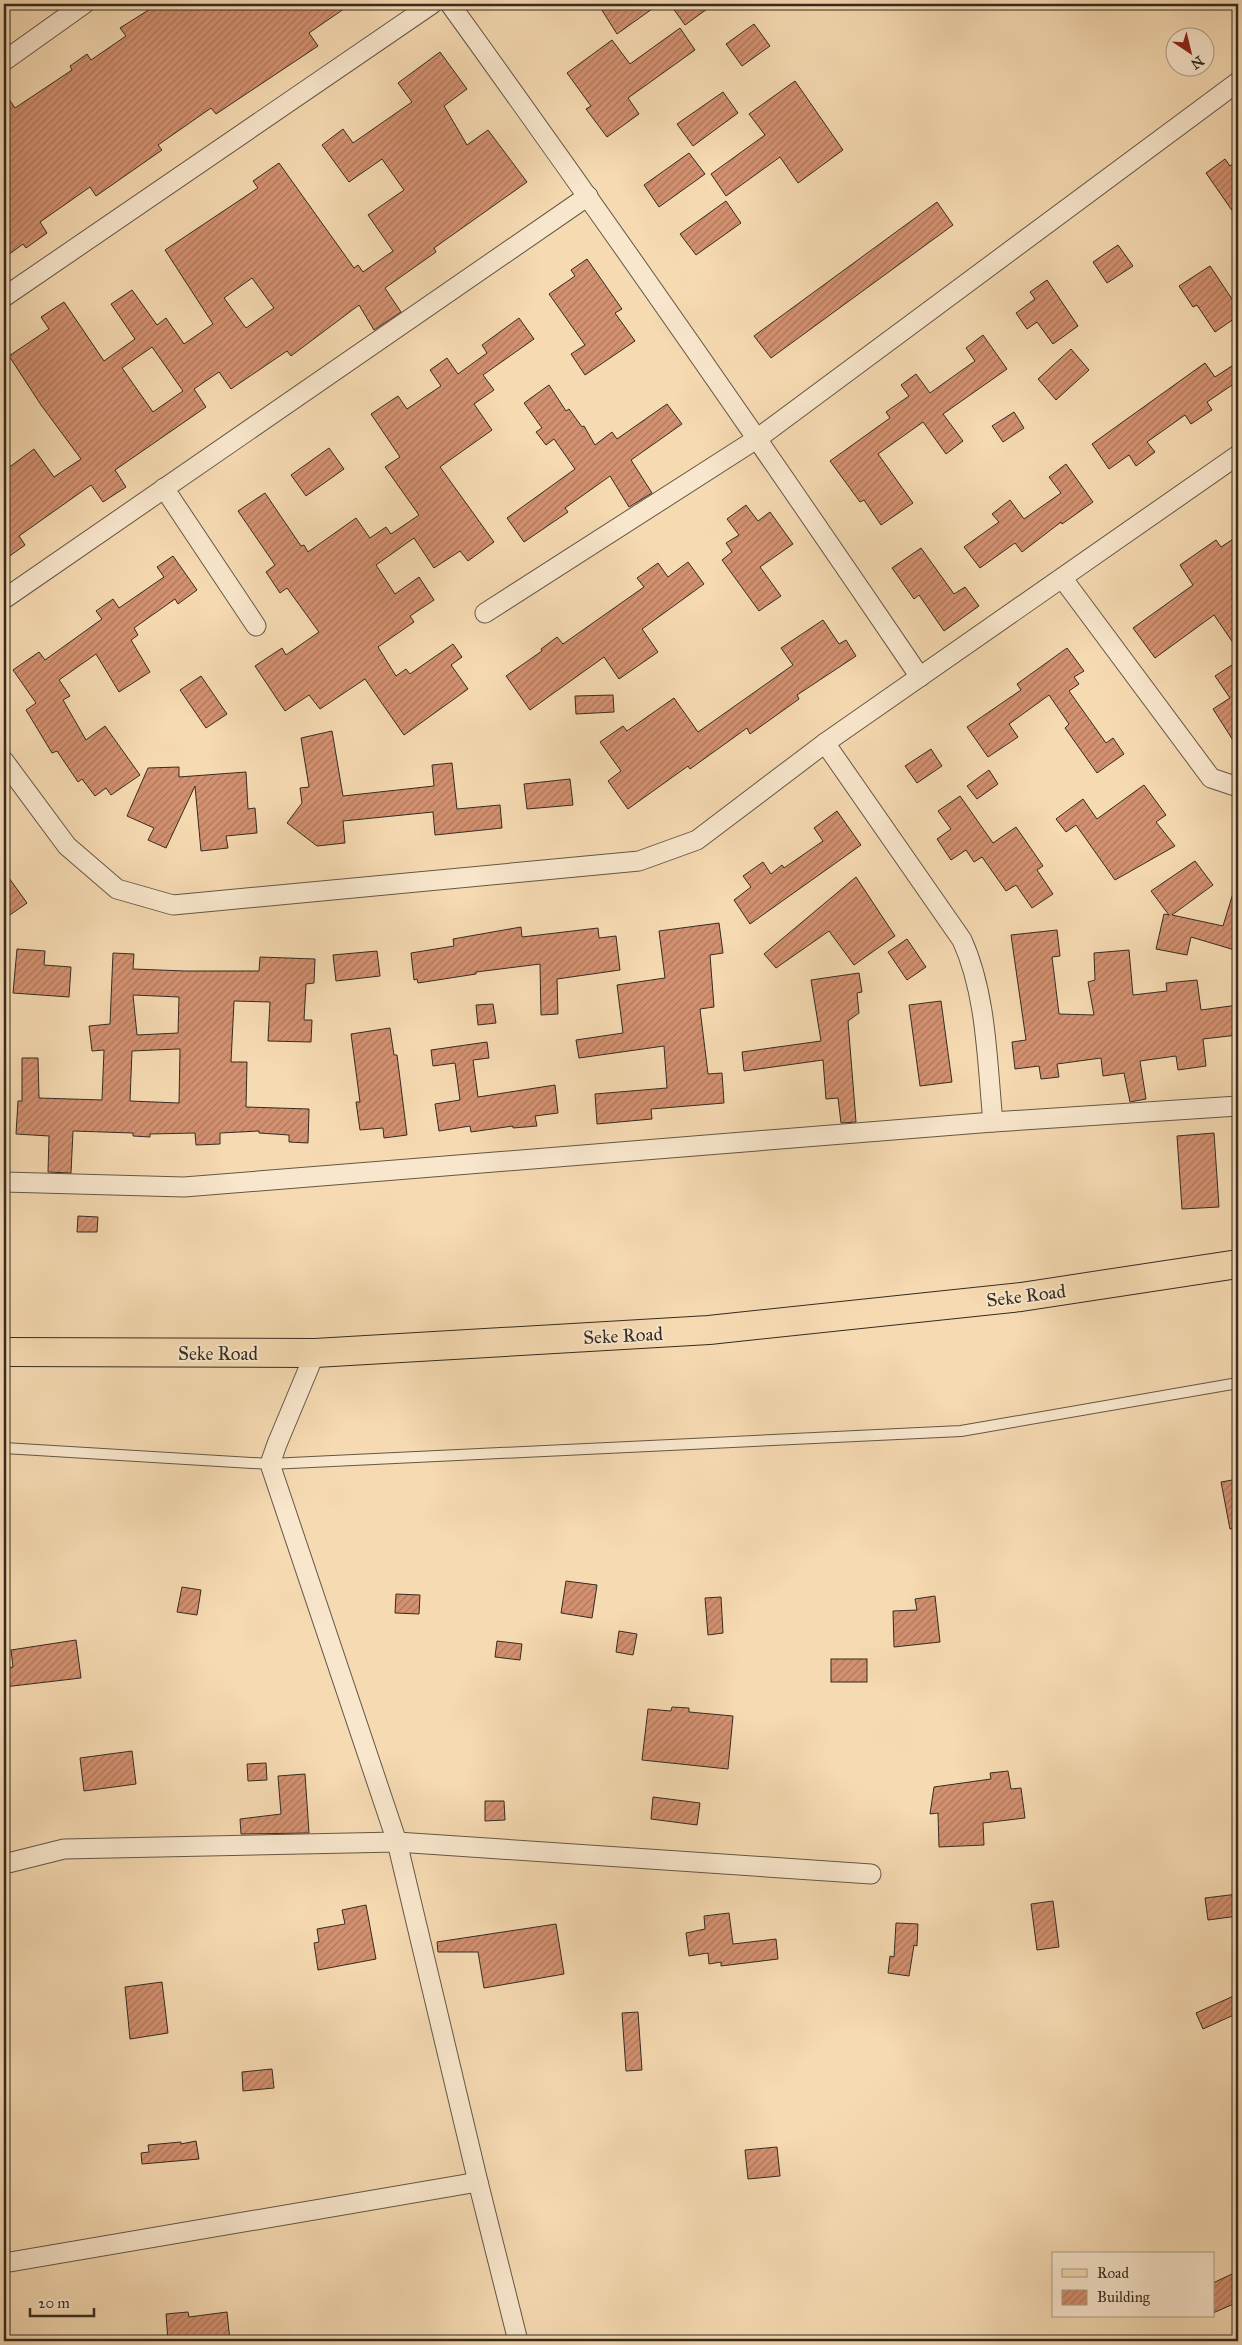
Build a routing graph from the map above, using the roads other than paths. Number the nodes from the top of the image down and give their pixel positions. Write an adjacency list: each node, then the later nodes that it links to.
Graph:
1 (84, 4): 4 (street)
2 (432, 4): 7 (street)
3 (450, 4): 6 (street)
4 (4, 61)
5 (1238, 82): 8 (street)
6 (588, 196): 8 (street); 10 (street)
7 (4, 297)
8 (758, 438): 13 (street); 15 (street)
9 (1238, 455): 11 (street)
10 (164, 488): 12 (street); 14 (street)
11 (1063, 579): 15 (street); 18 (street)
12 (4, 599)
13 (485, 613)
14 (256, 626)
15 (920, 677): 16 (street)
16 (826, 743): 17 (street); 20 (street)
17 (4, 761)
18 (1238, 787)
19 (1238, 1106): 20 (street)
20 (993, 1122): 21 (street)
21 (4, 1182)
22 (1238, 1264): 24 (main road, Seke Road)
23 (4, 1352): 24 (main road, Seke Road)
24 (315, 1353): 27 (street)
25 (1238, 1383): 27 (lane)
26 (4, 1448): 27 (lane)
27 (270, 1464): 28 (street)
28 (398, 1842): 29 (street); 30 (street); 31 (street)
29 (4, 1864)
30 (871, 1874)
31 (478, 2182): 32 (street); 33 (street)
32 (4, 2263)
33 (518, 2341)

